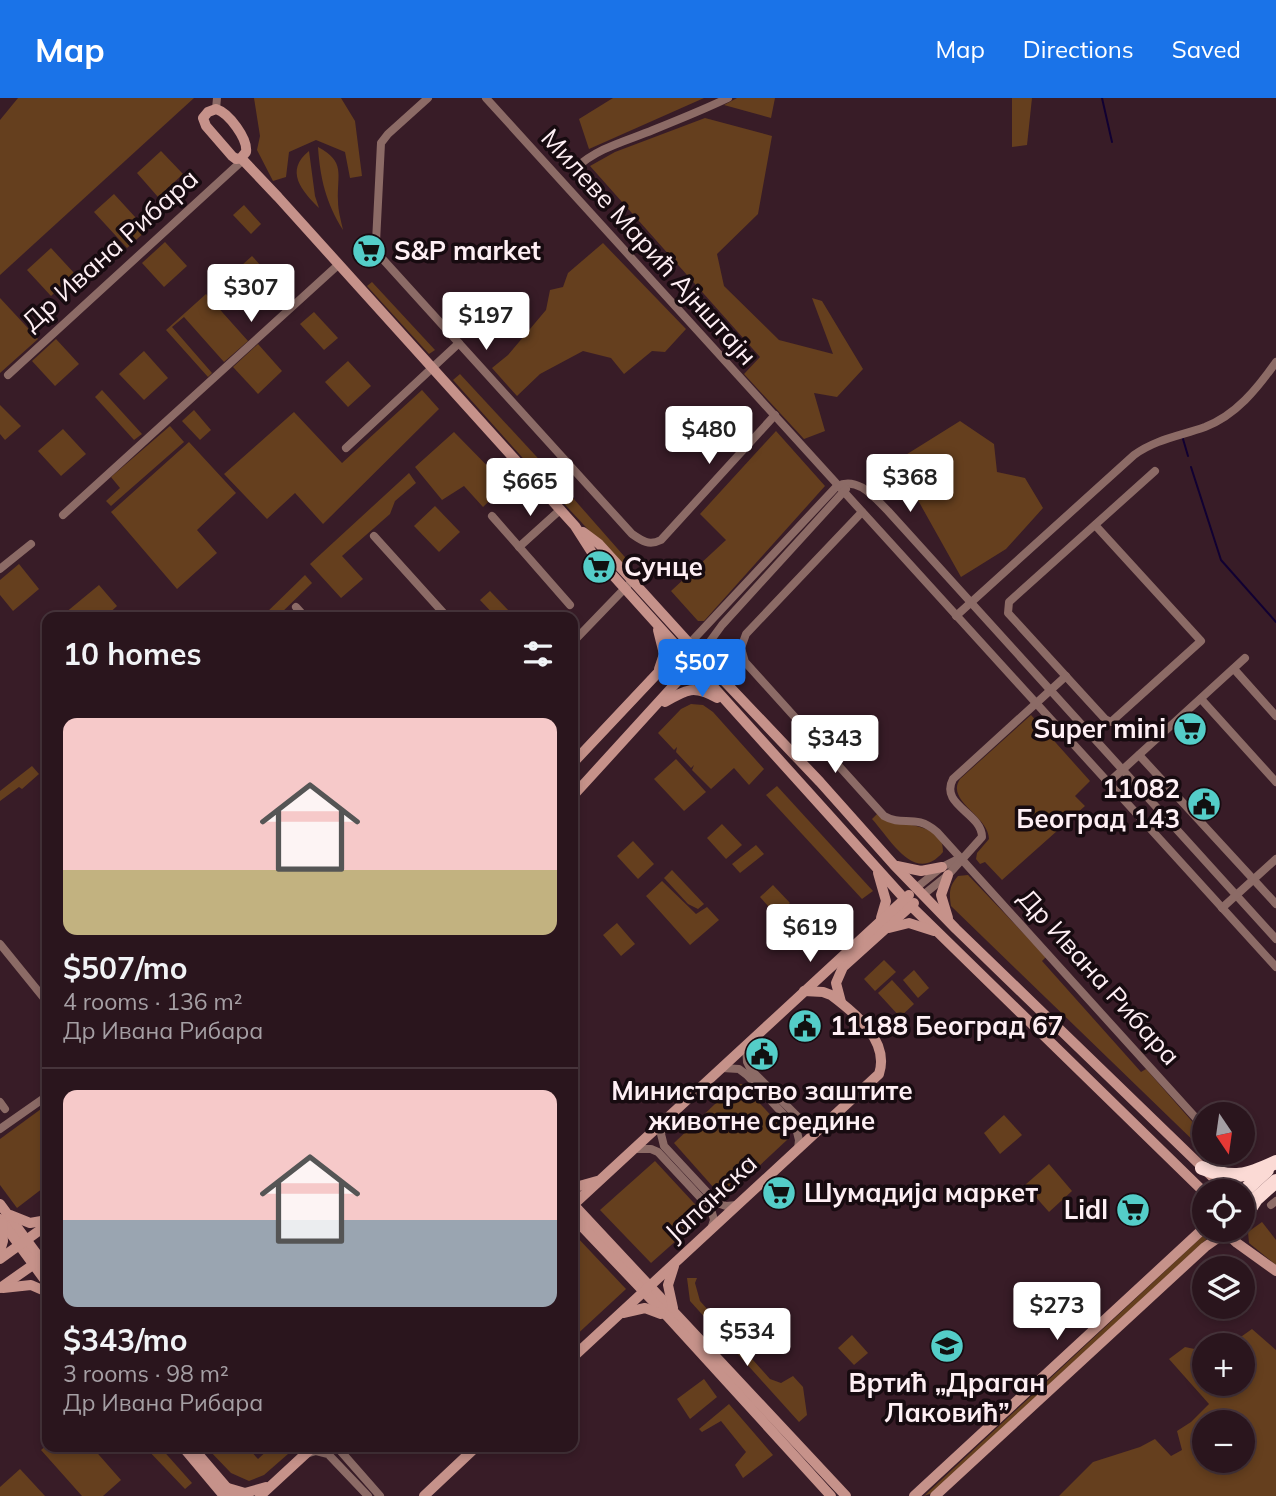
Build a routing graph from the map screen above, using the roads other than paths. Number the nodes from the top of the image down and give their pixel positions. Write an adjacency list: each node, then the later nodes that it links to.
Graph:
1 (428, 98): 8 (street)
2 (486, 98): 12 (street, Милеве Марић Ајнштајн)
3 (727, 98): 6 (street)
4 (217, 104): 5 (main road); 5 (main road)
5 (242, 159): 7 (main road); 11 (street, Др Ивана Рибара)
6 (576, 168)
7 (338, 265): 10 (main road); 18 (street)
8 (459, 343): 10 (street); 12 (street)
9 (1276, 362): 26 (street)
10 (432, 368): 13 (street); 16 (main road)
11 (8, 374)
12 (775, 415): 15 (street, Милеве Марић Ајнштајн)
13 (345, 448)
14 (1155, 471): 20 (street)
15 (840, 489): 17 (street, Милеве Марић Ајнштајн); 26 (street); 34 (street); 36 (street)
16 (561, 509): 23 (street); 25 (main road)
17 (862, 512): 31 (street, Милеве Марић Ајнштајн); 54 (street, Др Ивана Рибара)
18 (62, 515)
19 (492, 516): 23 (street)
20 (1095, 525): 40 (street); 40 (street)
21 (374, 536): 30 (street)
22 (31, 544): 24 (street)
23 (519, 547): 27 (street)
24 (0, 569)
25 (628, 584): 32 (main road); 33 (street); 34 (main road)
26 (971, 603): 31 (street); 42 (street)
27 (570, 606)
28 (296, 607): 29 (street)
29 (301, 612)
30 (443, 612)
31 (957, 616): 44 (street, Милеве Марић Ајнштајн)
32 (652, 619): 35 (main road); 41 (main road)
33 (578, 637)
34 (690, 643): 35 (main road); 36 (main road)
35 (681, 651): 38 (main road); 41 (main road)
36 (700, 655): 38 (main road); 57 (main road)
37 (1245, 659): 39 (street)
38 (693, 665): 45 (main road); 46 (main road)
39 (1234, 669): 43 (street); 47 (street)
40 (1066, 676): 42 (street)
41 (654, 678): 49 (main road)
42 (1050, 690): 44 (street); 50 (street)
43 (1201, 699): 48 (street); 51 (street)
44 (1036, 703): 52 (street, Милеве Марић Ајнштајн); 54 (street)
45 (727, 704): 46 (main road); 56 (main road)
46 (656, 706): 53 (main road)
47 (1276, 716)
48 (1139, 755): 50 (street); 59 (street)
49 (578, 758)
50 (1123, 770): 52 (street); 61 (street)
51 (1276, 782)
52 (1108, 783): 64 (street, Милеве Марић Ајнштајн)
53 (578, 790)
54 (961, 858): 58 (street); 77 (street, Др Ивана Рибара)
55 (1276, 859): 59 (street)
56 (874, 864): 62 (main road); 65 (main road)
57 (894, 865): 58 (main road); 60 (main road)
58 (945, 871): 60 (street); 66 (main road)
59 (1253, 880): 61 (street); 63 (street)
60 (920, 892): 62 (main road); 66 (main road)
61 (1236, 895): 64 (street); 68 (street)
62 (908, 902): 65 (main road); 67 (main road)
63 (1276, 904)
64 (1222, 908): 70 (street, Милеве Марић Ајнштајн)
65 (881, 926): 67 (main road); 71 (main road); 73 (main road)
66 (956, 929): 84 (main road)
67 (944, 937): 87 (main road)
68 (1276, 939)
69 (0, 944): 72 (street)
70 (1276, 967)
71 (804, 992): 73 (main road, Јапанска); 74 (main road)
72 (42, 996)
73 (841, 1003): 79 (main road, Јапанска)
74 (746, 1045): 75 (main road); 79 (street)
75 (722, 1068): 78 (main road); 82 (street)
76 (42, 1100): 80 (street)
77 (1192, 1114)
78 (664, 1121): 81 (main road); 94 (street)
79 (824, 1125): 82 (main road, Јапанска)
80 (0, 1129)
81 (634, 1149): 85 (main road); 98 (street)
82 (798, 1149): 94 (main road, Јапанска)
83 (1276, 1162): 84 (highway); 88 (highway)
84 (1202, 1168): 86 (main road)
85 (603, 1178): 90 (main road); 92 (main road)
86 (1214, 1179)
87 (1192, 1180)
88 (1255, 1181)
89 (1276, 1181): 91 (highway)
90 (578, 1186)
91 (1255, 1200)
92 (578, 1203)
93 (0, 1204): 96 (main road)
94 (737, 1205): 98 (main road, Јапанска)
95 (578, 1213): 113 (main road)
96 (3, 1218): 97 (main road); 104 (main road); 107 (main road)
97 (42, 1221)
98 (711, 1229): 109 (main road, Јапанска)
99 (42, 1230): 104 (main road)
100 (1192, 1239): 132 (main road)
101 (1211, 1242): 106 (main road)
102 (1237, 1242): 105 (main road)
103 (1240, 1242): 105 (main road)
104 (24, 1243): 108 (main road); 110 (main road)
105 (1240, 1245): 106 (main road); 111 (main road)
106 (1205, 1247): 133 (main road)
107 (0, 1251)
108 (0, 1259)
109 (677, 1261): 113 (main road, Јапанска); 116 (main road)
110 (42, 1262): 112 (main road)
111 (1276, 1271)
112 (0, 1289): 114 (main road)
113 (647, 1289): 115 (main road, Јапанска); 116 (main road)
114 (42, 1290)
115 (620, 1314): 116 (main road); 117 (main road, Јапанска)
116 (671, 1314): 130 (main road); 131 (main road)
117 (578, 1349)
118 (187, 1452): 125 (main road)
119 (196, 1452): 125 (main road)
120 (308, 1452): 124 (main road)
121 (320, 1452): 127 (street)
122 (341, 1452): 128 (street)
123 (470, 1452): 129 (main road)
124 (275, 1483): 125 (main road); 126 (main road)
125 (226, 1494)
126 (260, 1496)
127 (368, 1496)
128 (380, 1496)
129 (424, 1496)
130 (831, 1496)
131 (846, 1496)
132 (914, 1496)
133 (935, 1496)

